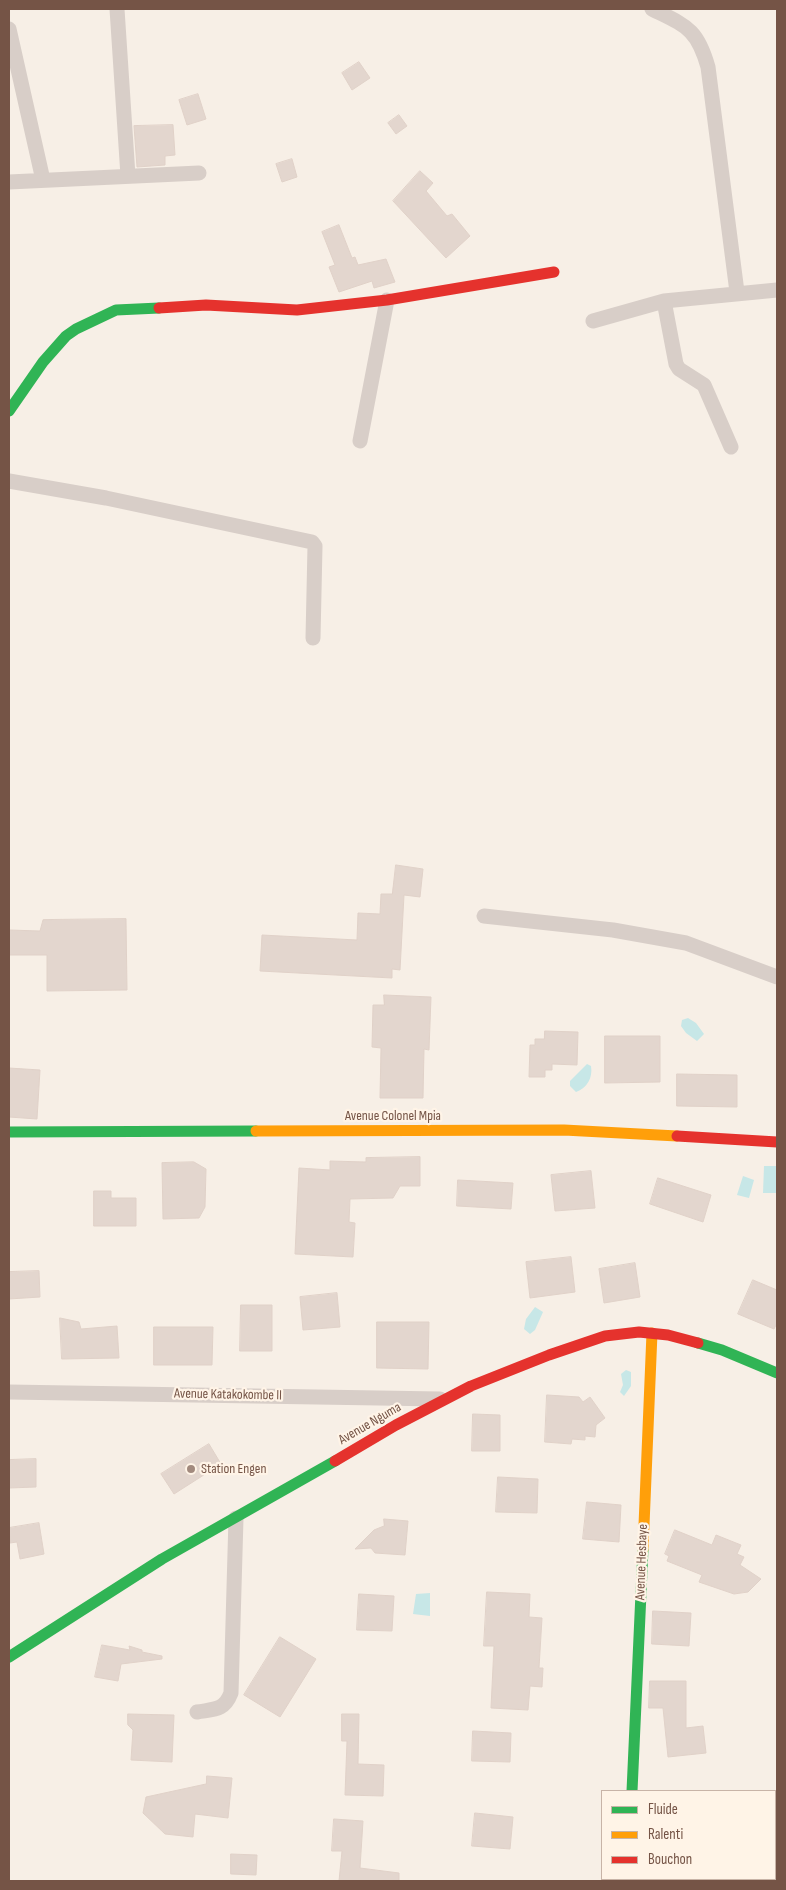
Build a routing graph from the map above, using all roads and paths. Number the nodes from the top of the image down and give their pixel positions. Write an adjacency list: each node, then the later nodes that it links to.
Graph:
1 (117, 9): 5 (street)
2 (652, 9): 10 (street)
3 (9, 29): 6 (street)
4 (198, 173): 5 (street)
5 (128, 176): 6 (street)
6 (43, 180): 7 (street)
7 (9, 182)
8 (554, 272): 11 (street)
9 (777, 290): 10 (street)
10 (737, 292): 12 (street)
11 (387, 300): 14 (street); 15 (street)
12 (664, 302): 13 (street); 16 (street)
13 (593, 321)
14 (9, 411)
15 (360, 441)
16 (731, 447)
17 (9, 481): 18 (street)
18 (313, 638)
19 (484, 916): 20 (street)
20 (777, 977)
21 (9, 1132): 22 (street, Avenue Colonel Mpia)
22 (777, 1142)
23 (652, 1333): 24 (street, Avenue Nguma); 26 (street, Avenue Nguma); 30 (street, Avenue Hesbaye)
24 (777, 1373)
25 (9, 1392): 26 (street, Avenue Katakokombe II)
26 (446, 1399): 27 (street, Avenue Nguma)
27 (236, 1518): 28 (street, Avenue Nguma); 29 (street)
28 (9, 1657)
29 (197, 1712)
30 (632, 1790)

